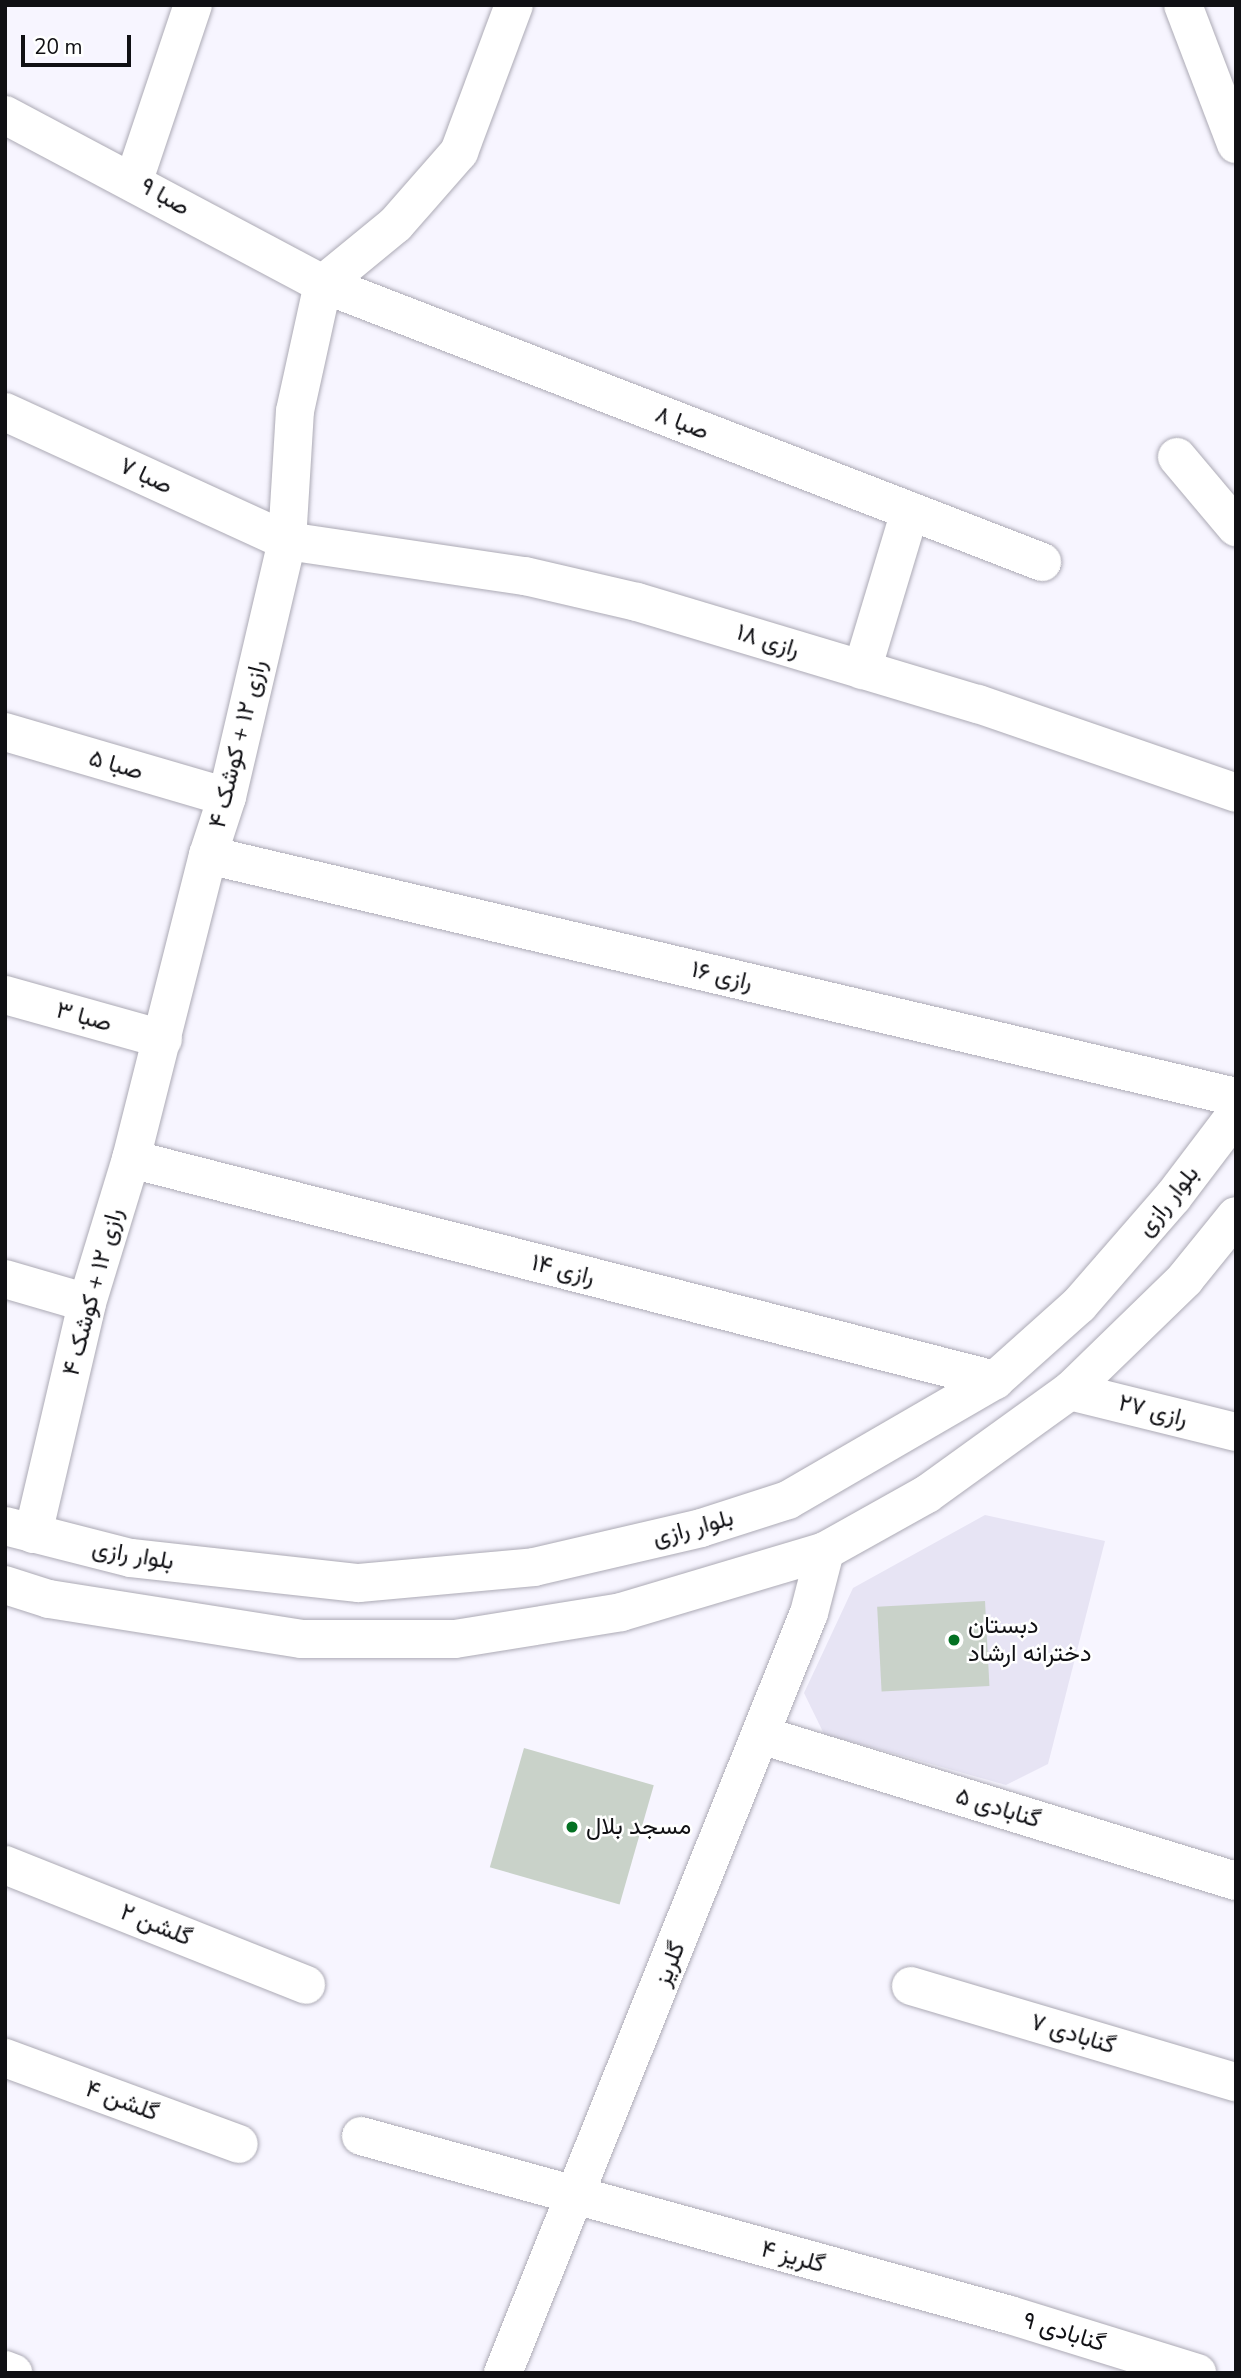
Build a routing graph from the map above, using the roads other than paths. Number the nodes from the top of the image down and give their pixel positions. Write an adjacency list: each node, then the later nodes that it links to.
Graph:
1 (193, 5): 6 (street)
2 (514, 5): 7 (street)
3 (1183, 5): 5 (street)
4 (5, 115): 6 (street, صبا ۹)
5 (1234, 135)
6 (134, 180): 7 (street, صبا ۹)
7 (323, 284): 10 (street, صبا ۸); 12 (street, رازی ۱۲ + کوشک ۴)
8 (5, 412): 12 (street, صبا ۷)
9 (1177, 457): 11 (street)
10 (910, 511): 13 (street, صبا ۸); 14 (street)
11 (1236, 527)
12 (287, 541): 14 (street, رازی ۱۸); 17 (street, رازی ۱۲ + کوشک ۴)
13 (1042, 562)
14 (862, 670): 16 (street, رازی ۱۸)
15 (5, 732): 17 (street, صبا ۵)
16 (1236, 793)
17 (227, 797): 18 (street, رازی ۱۲ + کوشک ۴)
18 (208, 855): 20 (street, رازی ۱۲ + کوشک ۴); 21 (street, رازی ۱۶)
19 (5, 995): 20 (street, صبا ۳)
20 (163, 1038): 23 (street, رازی ۱۲ + کوشک ۴)
21 (1236, 1097)
22 (1236, 1114): 27 (street, بلوار رازی)
23 (131, 1159): 26 (street, رازی ۱۲ + کوشک ۴); 27 (street, رازی ۱۴)
24 (1236, 1216): 28 (street)
25 (5, 1279): 26 (street)
26 (87, 1303): 30 (street, رازی ۱۲ + کوشک ۴)
27 (995, 1380): 30 (street, بلوار رازی)
28 (1070, 1391): 29 (street, رازی ۲۷); 31 (street)
29 (1236, 1432)
30 (19, 1530)
31 (825, 1550): 32 (street); 33 (street, گلریز)
32 (5, 1585)
33 (761, 1735): 35 (street, گنابادی ۵); 42 (street, گلریز)
34 (5, 1865): 36 (street, گلشن ۲)
35 (1236, 1881)
36 (306, 1985)
37 (911, 1986): 39 (street, گنابادی ۷)
38 (5, 2058): 41 (street, گلشن ۴)
39 (1236, 2082)
40 (361, 2136): 42 (street, گلریز ۴)
41 (239, 2144)
42 (576, 2199): 43 (street, گلریز ۴); 46 (street, گلریز)
43 (1010, 2315): 47 (street, گنابادی ۹)
44 (5, 2370): 45 (street)
45 (13, 2373)
46 (503, 2373)
47 (1197, 2373)

